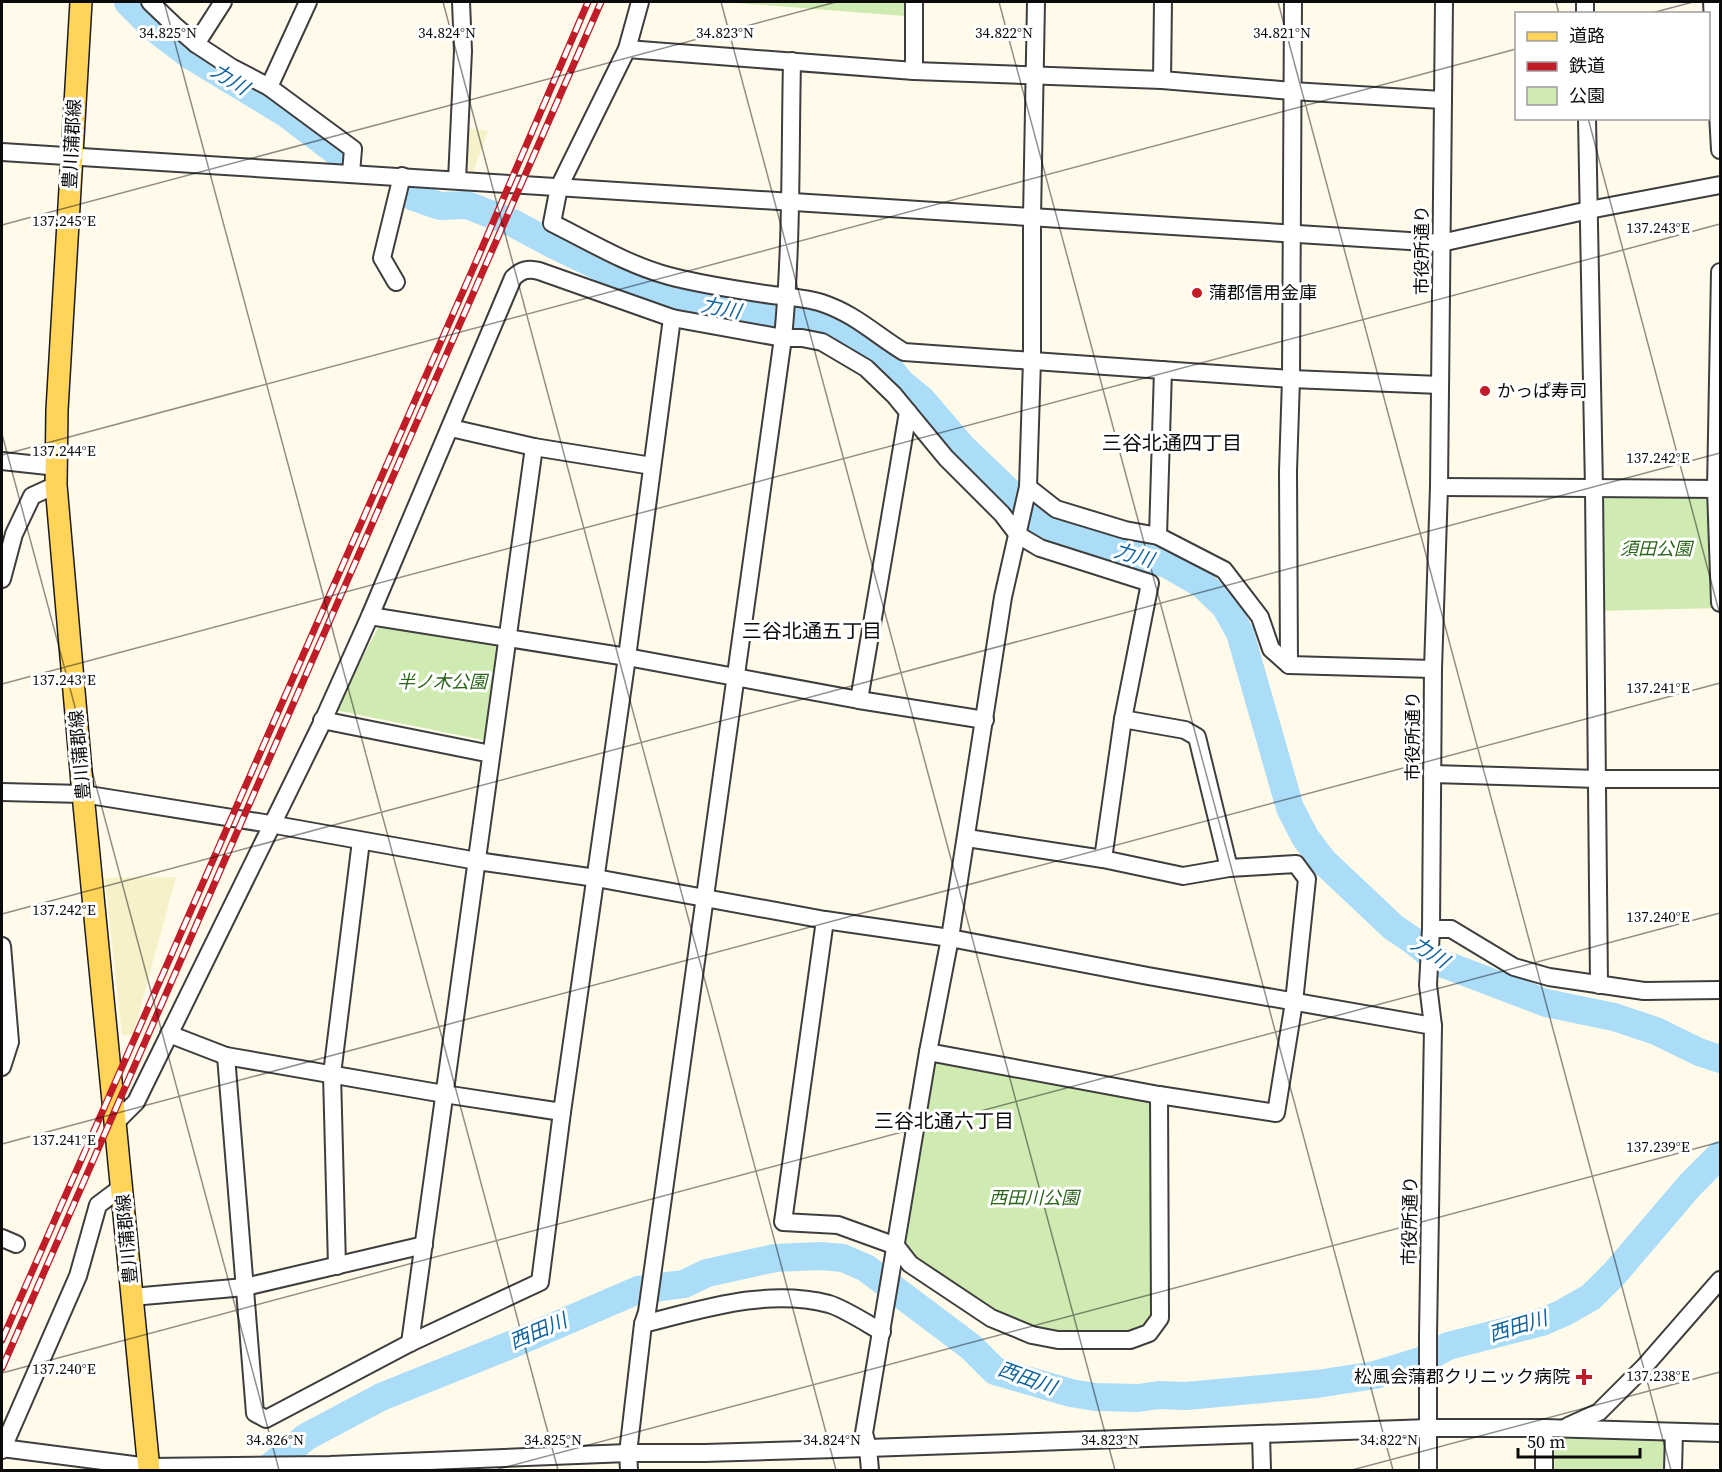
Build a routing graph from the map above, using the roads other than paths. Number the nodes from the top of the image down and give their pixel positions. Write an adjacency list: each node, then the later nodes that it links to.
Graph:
1 (81, 2): 25 (main road, 豊川蒲郡線)
2 (150, 2): 13 (street)
3 (223, 2): 13 (street)
4 (308, 2): 19 (street)
5 (461, 2): 28 (street)
6 (640, 2): 14 (street)
7 (914, 2): 16 (street)
8 (1036, 2): 17 (street)
9 (1163, 2): 18 (street)
10 (1293, 2): 20 (street)
11 (1444, 2): 21 (street, 市役所通り)
12 (1712, 2): 23 (street)
13 (196, 44): 19 (street)
14 (627, 49): 15 (street); 30 (street)
15 (792, 61): 16 (street); 31 (street)
16 (914, 70): 17 (street)
17 (1034, 75): 18 (street); 33 (street)
18 (1162, 80): 20 (street)
19 (269, 87): 26 (street)
20 (1292, 90): 21 (street); 34 (street)
21 (1442, 100): 35 (street, 市役所通り)
22 (1587, 120): 32 (street)
23 (1720, 150)
24 (2, 152): 25 (street)
25 (71, 156): 26 (street); 50 (main road, 豊川蒲郡線)
26 (351, 173): 27 (street)
27 (402, 176): 28 (street); 37 (street)
28 (457, 180): 30 (street)
29 (1720, 185): 32 (street)
30 (559, 187): 31 (street); 38 (street)
31 (790, 202): 33 (street); 38 (street)
32 (1589, 210): 35 (street); 52 (street)
33 (1032, 217): 34 (street); 41 (street)
34 (1291, 233): 35 (street); 43 (street)
35 (1441, 243): 44 (street, 市役所通り)
36 (1720, 272): 53 (street)
37 (396, 282)
38 (786, 300): 40 (street); 41 (street)
39 (672, 318): 40 (street); 46 (street); 49 (street)
40 (783, 338): 45 (street); 64 (street)
41 (1032, 360): 42 (street); 54 (street)
42 (1163, 370): 43 (street); 56 (street)
43 (1291, 379): 44 (street); 62 (street)
44 (1440, 385): 51 (street, 市役所通り)
45 (908, 412): 55 (street); 65 (street)
46 (451, 428): 47 (street); 59 (street)
47 (534, 447): 49 (street); 60 (street)
48 (2, 461): 50 (street)
49 (652, 466): 61 (street)
50 (57, 476): 57 (street); 74 (main road, 豊川蒲郡線)
51 (1439, 487): 52 (street); 63 (street, 市役所通り)
52 (1594, 489): 53 (street); 71 (street)
53 (1718, 489): 58 (street)
54 (1028, 490): 55 (street); 56 (street)
55 (1019, 530): 66 (street); 68 (street)
56 (1158, 536): 62 (street)
57 (2, 579)
58 (1720, 603)
59 (370, 616): 60 (street); 67 (street)
60 (508, 638): 61 (street); 69 (street)
61 (627, 657): 64 (street); 81 (street)
62 (1289, 665): 63 (street)
63 (1433, 669): 70 (street, 市役所通り)
64 (735, 678): 65 (street); 82 (street)
65 (859, 700): 68 (street)
66 (1123, 719): 78 (street); 80 (street)
67 (322, 720): 69 (street); 75 (street)
68 (985, 720): 76 (street)
69 (491, 754): 79 (street)
70 (1432, 774): 71 (street); 84 (street, 市役所通り)
71 (1598, 779): 72 (street); 87 (street)
72 (1720, 779)
73 (2, 792): 74 (street)
74 (83, 794): 75 (street); 99 (main road, 豊川蒲郡線)
75 (270, 824): 77 (street); 91 (street)
76 (967, 838): 78 (street); 85 (street)
77 (360, 840): 79 (street); 95 (street)
78 (1103, 860): 80 (street)
79 (477, 861): 81 (street); 96 (street)
80 (1229, 868): 89 (street)
81 (596, 878): 82 (street); 98 (street)
82 (704, 898): 83 (street); 107 (street)
83 (825, 920): 85 (street); 102 (street)
84 (1431, 929): 87 (street); 90 (street, 市役所通り)
85 (950, 939): 89 (street); 92 (street)
86 (2, 946): 94 (street)
87 (1599, 985): 88 (street)
88 (1720, 990)
89 (1294, 1002): 90 (street); 97 (street)
90 (1433, 1026): 110 (street, 市役所通り)
91 (169, 1034): 93 (street); 99 (street)
92 (928, 1053): 97 (street); 102 (street)
93 (226, 1056): 95 (street); 105 (street)
94 (2, 1067)
95 (332, 1074): 96 (street); 103 (street)
96 (444, 1094): 98 (street); 101 (street)
97 (1159, 1095): 102 (street)
98 (562, 1112): 109 (street)
99 (116, 1122): 100 (main road, 豊川蒲郡線)
100 (122, 1187): 106 (main road, 豊川蒲郡線); 116 (street)
101 (424, 1245): 103 (street); 109 (street)
102 (895, 1251): 108 (street)
103 (337, 1266): 105 (street)
104 (1720, 1280): 111 (street)
105 (245, 1287): 106 (street); 109 (street)
106 (132, 1297): 120 (main road, 豊川蒲郡線)
107 (645, 1318): 108 (street); 117 (street)
108 (882, 1334): 115 (street)
109 (410, 1343)
110 (1428, 1421): 111 (street); 114 (street); 123 (street, 市役所通り)
111 (1544, 1428): 112 (street); 124 (street)
112 (1674, 1432): 113 (street); 125 (street)
113 (1720, 1433)
114 (1261, 1434): 115 (street); 122 (street)
115 (868, 1448): 117 (street); 121 (street)
116 (2, 1449): 118 (street)
117 (629, 1462): 119 (street)
118 (60, 1463): 120 (street)
119 (445, 1465): 120 (street)
120 (149, 1469)
121 (870, 1470)
122 (1262, 1470)
123 (1428, 1470)
124 (1544, 1470)
125 (1673, 1470)

